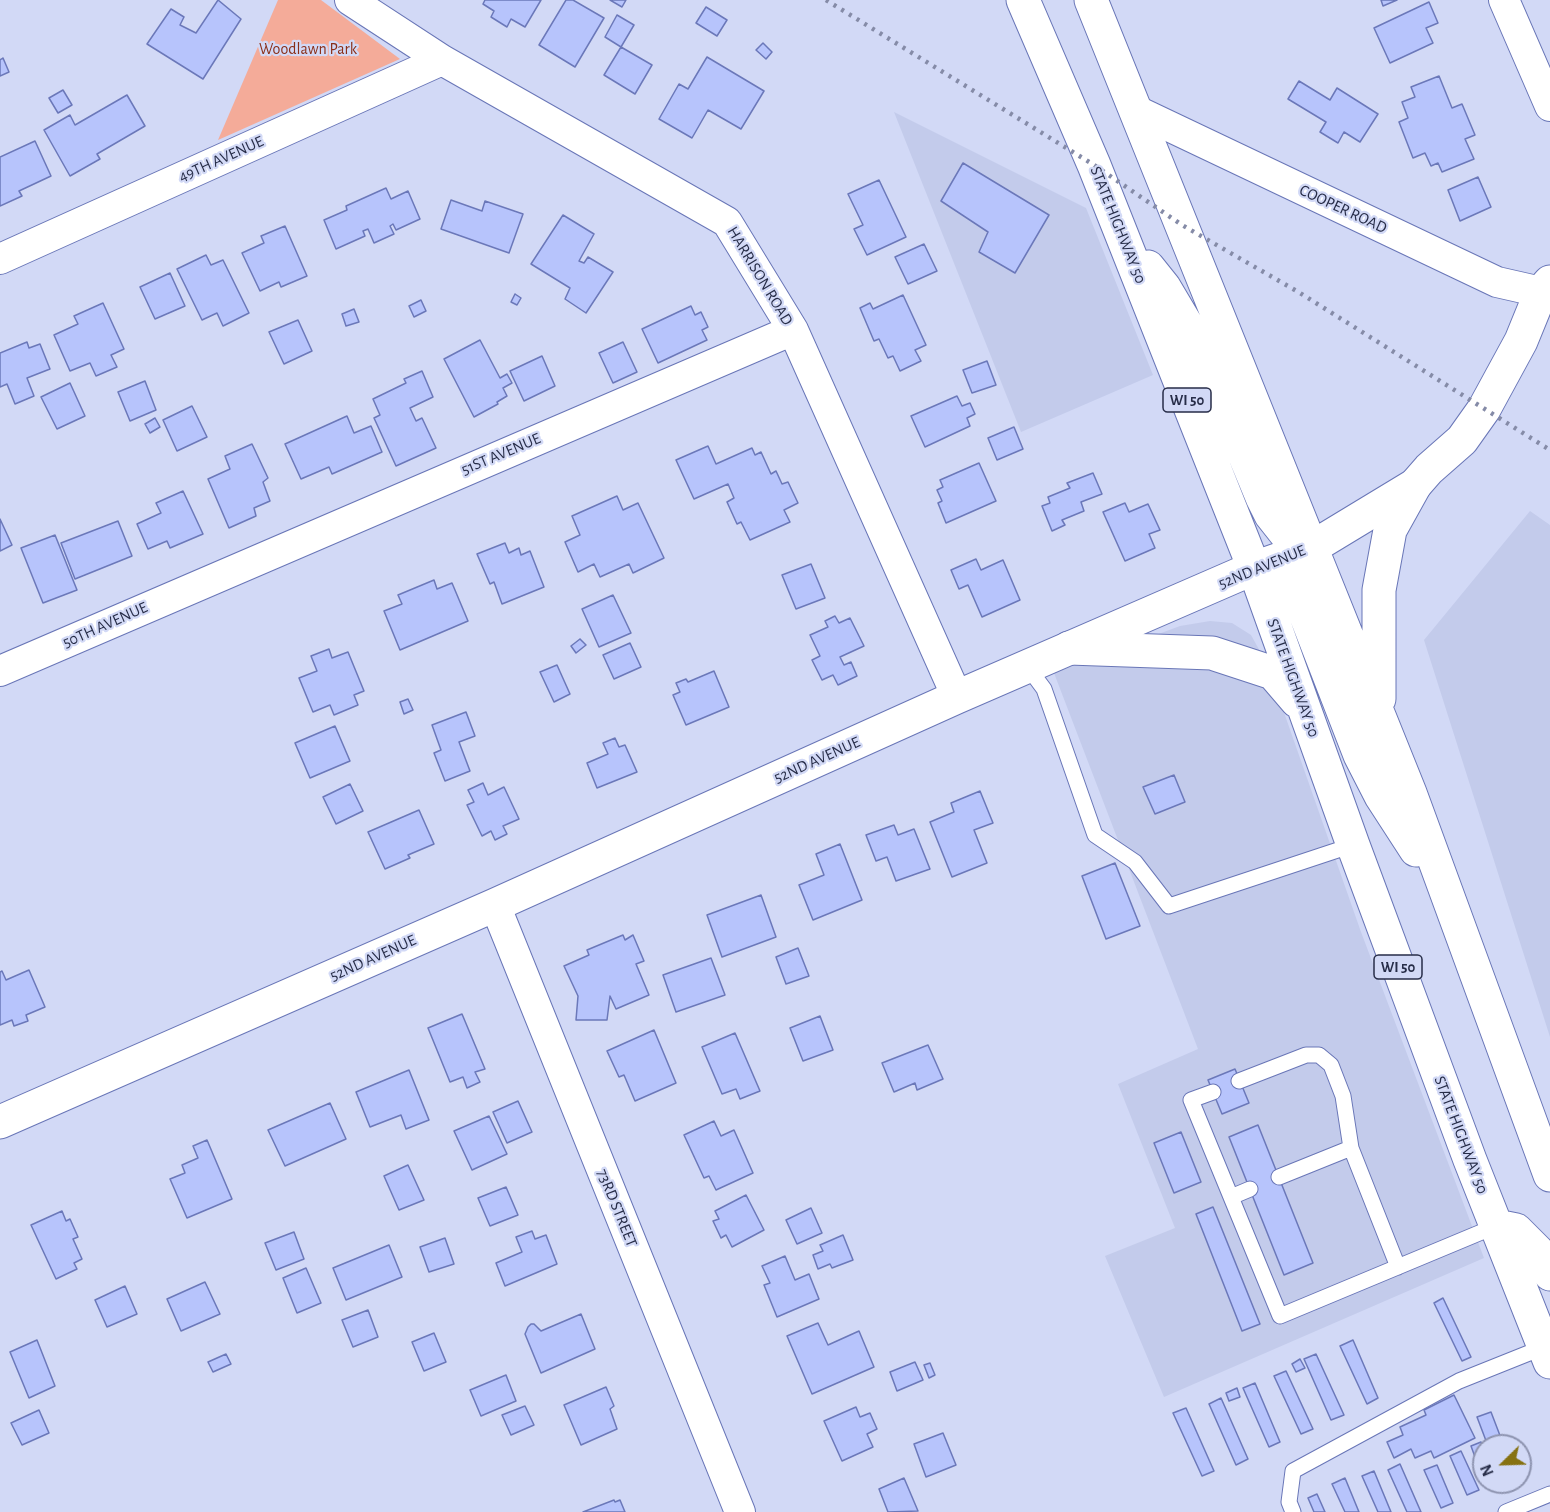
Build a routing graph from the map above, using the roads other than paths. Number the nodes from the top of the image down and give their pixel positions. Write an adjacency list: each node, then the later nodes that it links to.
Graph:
1 (350, 0): 5 (street, HARRISON ROAD)
2 (1023, 0): 8 (main road, STATE HIGHWAY 50 / WI 50)
3 (1090, 0): 7 (main road)
4 (1504, 0): 6 (street)
5 (442, 60): 9 (street, 49TH AVENUE); 11 (street, HARRISON ROAD)
6 (1550, 106)
7 (1135, 110): 10 (street, COOPER ROAD); 13 (main road)
8 (1121, 232): 13 (main road); 14 (main road, STATE HIGHWAY 50 / WI 50)
9 (0, 259)
10 (1546, 287): 12 (main road, 52ND AVENUE)
11 (793, 330): 15 (street, 51ST AVENUE); 19 (street, HARRISON ROAD)
12 (1415, 485): 13 (main road, 52ND AVENUE); 21 (main road)
13 (1311, 548): 14 (main road, 52ND AVENUE); 21 (main road)
14 (1254, 568): 16 (main road, 52ND AVENUE); 20 (main road, STATE HIGHWAY 50 / WI 50); 24 (main road)
15 (209, 579): 18 (street, 50TH AVENUE)
16 (1069, 648): 17 (main road, 52ND AVENUE); 20 (main road)
17 (1027, 666): 19 (main road, 52ND AVENUE); 22 (lane)
18 (0, 671)
19 (957, 697): 23 (main road, 52ND AVENUE)
20 (1305, 711): 22 (main road, STATE HIGHWAY 50 / WI 50)
21 (1378, 715): 24 (main road)
22 (1353, 845): 33 (main road, STATE HIGHWAY 50 / WI 50)
23 (495, 905): 27 (main road, 52ND AVENUE); 38 (street, 73RD STREET)
24 (1452, 907): 29 (main road)
25 (1239, 1081): 28 (lane)
26 (1213, 1092): 32 (lane)
27 (0, 1122)
28 (1351, 1148): 30 (lane); 34 (lane)
29 (1550, 1175)
30 (1279, 1177)
31 (1250, 1189): 32 (lane)
32 (1231, 1197): 34 (lane)
33 (1496, 1226): 34 (lane); 35 (main road); 36 (main road, STATE HIGHWAY 50 / WI 50)
34 (1398, 1267)
35 (1550, 1274)
36 (1547, 1354): 39 (lane)
37 (1550, 1494): 40 (lane)
38 (740, 1512)
39 (1293, 1512)
40 (1506, 1512)

